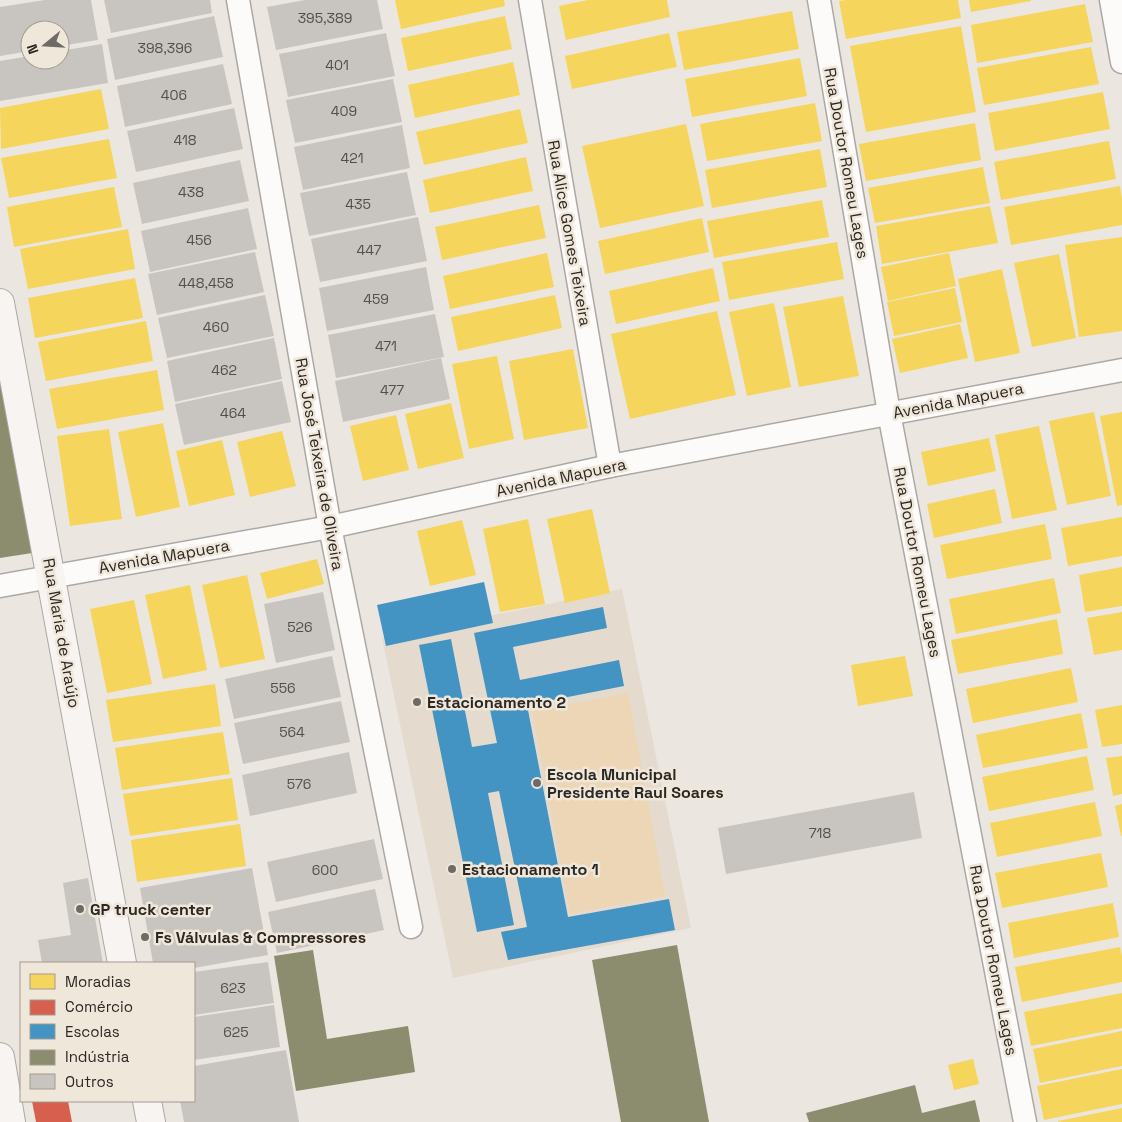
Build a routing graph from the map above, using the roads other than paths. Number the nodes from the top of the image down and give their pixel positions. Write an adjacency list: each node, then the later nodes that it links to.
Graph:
1 (238, 0): 10 (street, Rua José Teixeira de Oliveira)
2 (530, 0): 9 (street, Rua Alice Gomes Teixeira)
3 (820, 0): 8 (street, Rua Doutor Romeu Lages)
4 (1111, 0): 5 (street)
5 (1122, 62)
6 (0, 303): 11 (street, Rua Maria de Araújo)
7 (1122, 370): 8 (street, Avenida Mapuera)
8 (889, 413): 9 (street, Avenida Mapuera); 19 (street, Rua Doutor Romeu Lages)
9 (610, 466): 10 (street, Avenida Mapuera)
10 (330, 527): 11 (street, Avenida Mapuera); 13 (street, Rua José Teixeira de Oliveira)
11 (52, 576): 12 (street, Avenida Mapuera); 14 (street, Rua Maria de Araújo)
12 (0, 586)
13 (411, 927)
14 (122, 962)
15 (0, 1057): 17 (street)
16 (147, 1102): 18 (street)
17 (11, 1122)
18 (151, 1122)
19 (1026, 1122)

